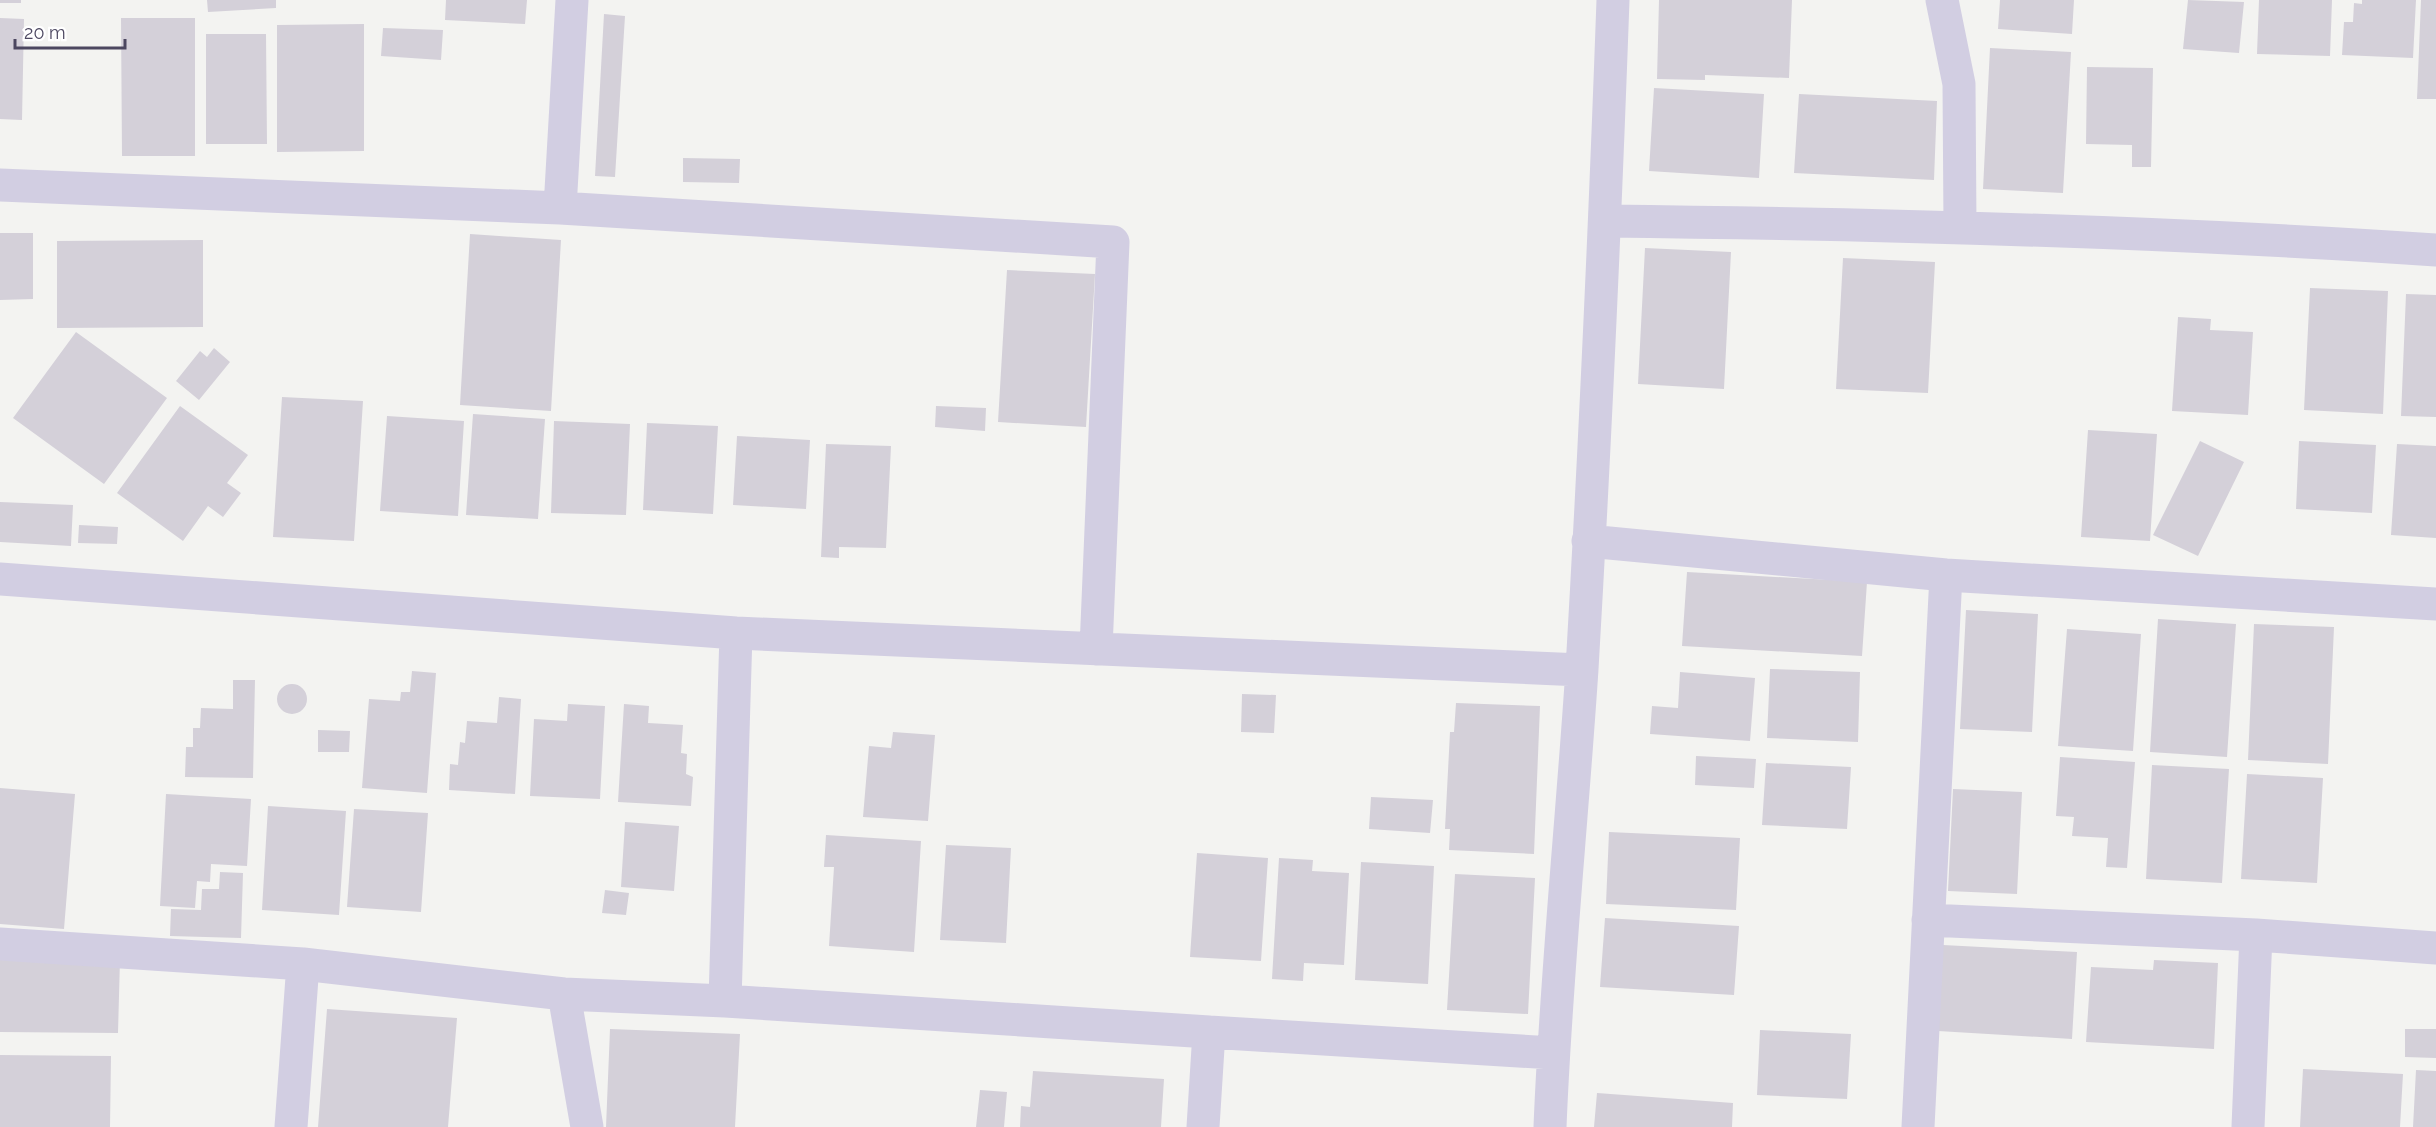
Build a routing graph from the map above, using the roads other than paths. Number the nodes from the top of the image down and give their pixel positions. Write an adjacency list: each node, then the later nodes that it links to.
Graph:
1 (572, 0): 5 (street)
2 (1613, 0): 6 (street)
3 (1942, 0): 7 (street)
4 (0, 185): 5 (street)
5 (560, 208): 14 (street)
6 (1605, 221): 7 (street); 9 (street)
7 (1960, 226): 8 (street)
8 (2436, 250)
9 (1588, 541): 10 (street); 15 (street)
10 (1946, 575): 12 (street); 16 (street)
11 (0, 579): 13 (street)
12 (2436, 604)
13 (736, 633): 14 (street); 22 (street)
14 (1096, 649): 15 (street)
15 (1581, 670): 24 (street)
16 (1928, 920): 17 (street); 29 (street)
17 (2256, 935): 19 (street); 30 (street)
18 (0, 944): 20 (street)
19 (2436, 948)
20 (303, 964): 21 (street); 25 (street)
21 (564, 994): 22 (street); 26 (street)
22 (725, 1001): 23 (street)
23 (1209, 1032): 24 (street); 27 (street)
24 (1553, 1053): 28 (street)
25 (291, 1127)
26 (587, 1127)
27 (1203, 1127)
28 (1550, 1127)
29 (1917, 1127)
30 (2248, 1127)

